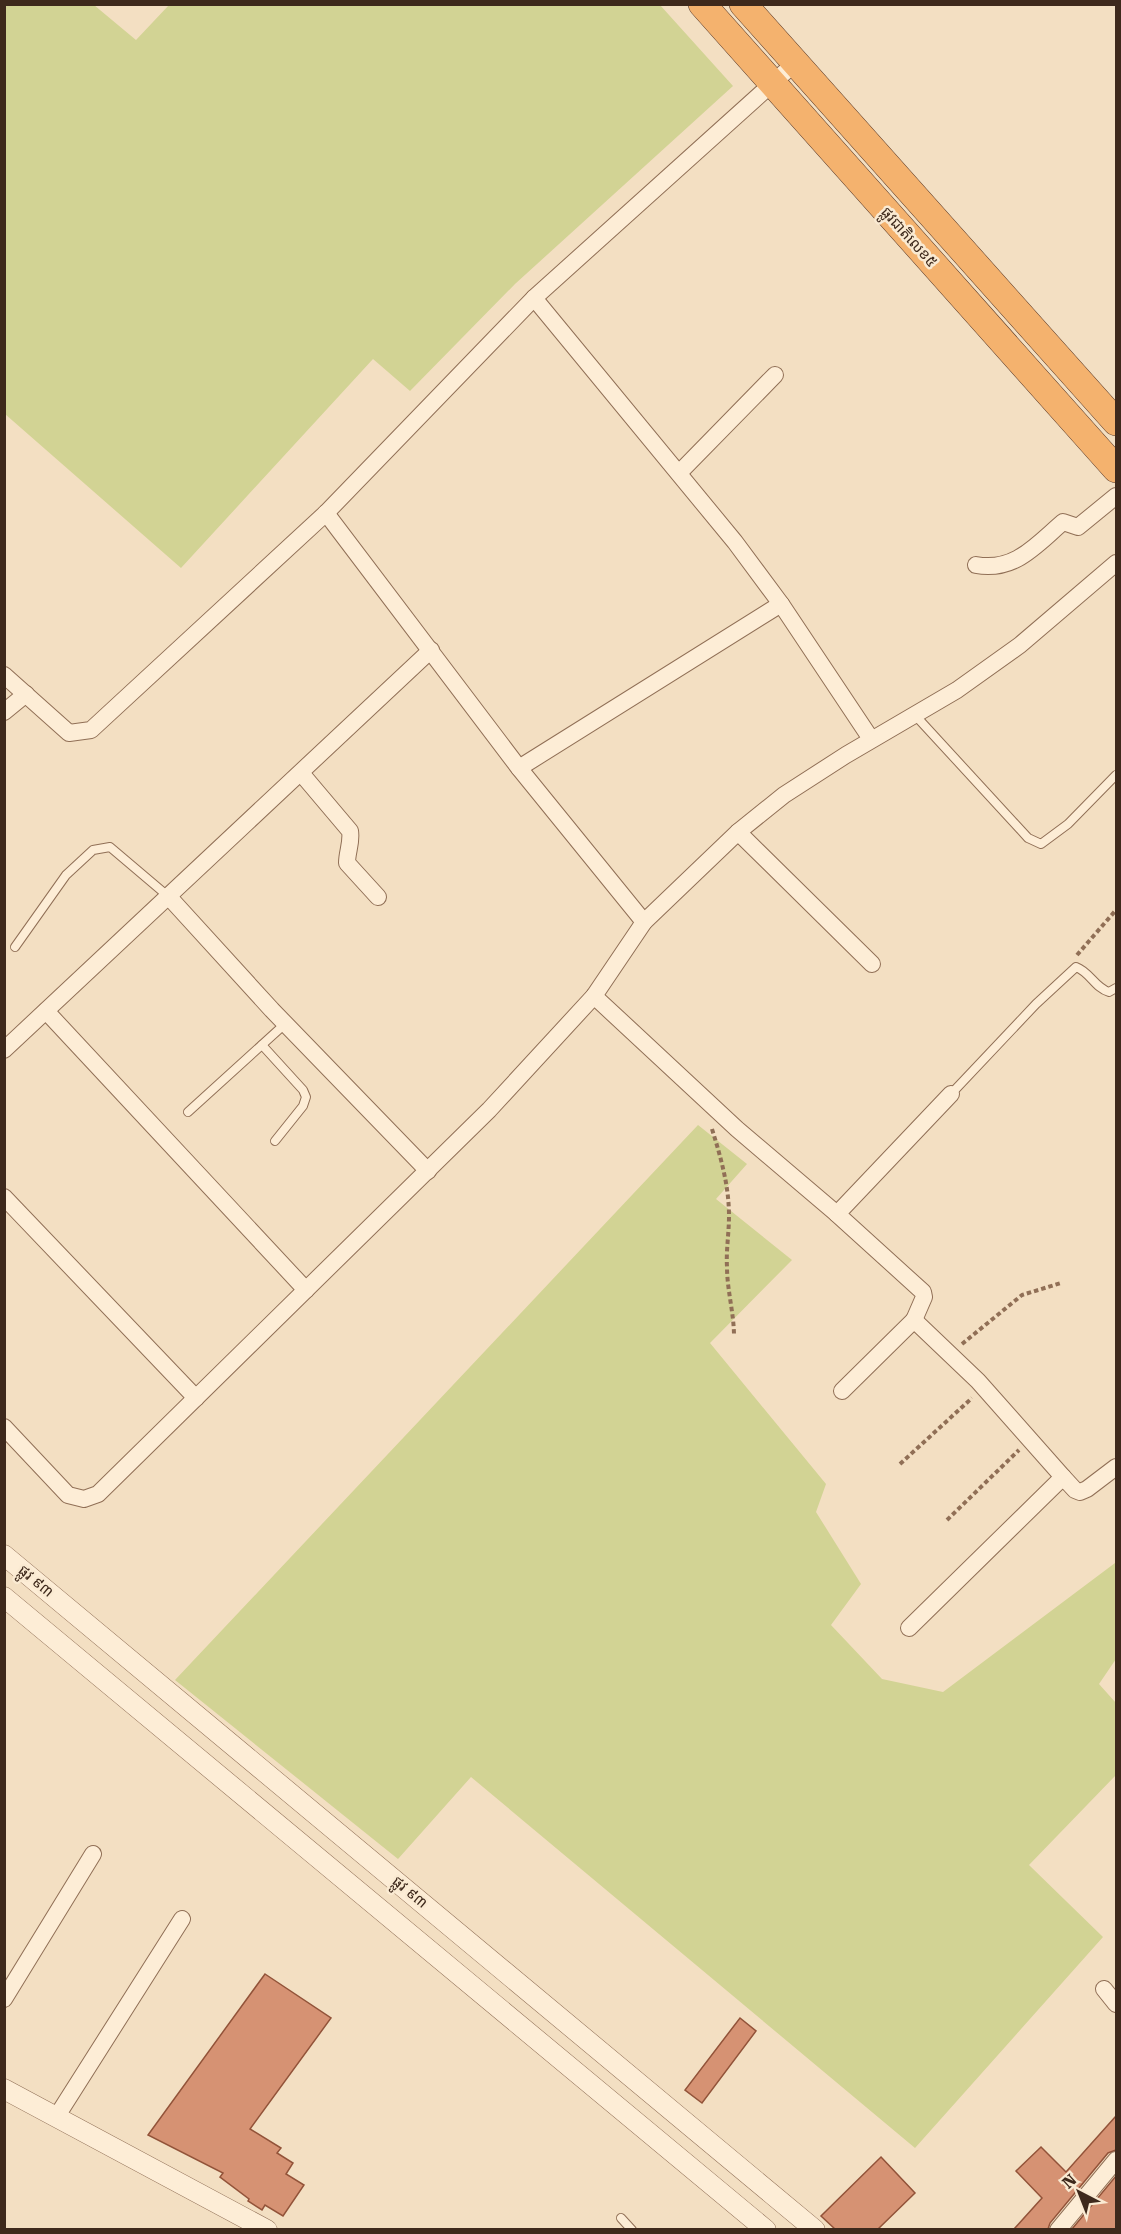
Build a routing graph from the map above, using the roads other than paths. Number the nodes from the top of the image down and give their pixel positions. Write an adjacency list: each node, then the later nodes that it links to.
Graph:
1 (702, 4): 4 (highway, ផ្លូវជាតិលេខ៥)
2 (743, 4): 3 (highway, ផ្លូវជាតិលេខ៥)
3 (795, 63): 4 (street); 7 (highway, ផ្លូវជាតិលេខ៥)
4 (772, 83): 5 (street); 8 (highway, ផ្លូវជាតិលេខ៥)
5 (534, 298): 9 (street); 11 (street)
6 (775, 375): 9 (street)
7 (1116, 422)
8 (1116, 469)
9 (679, 473): 14 (street)
10 (1116, 496): 13 (street)
11 (327, 513): 15 (street); 17 (street)
12 (1116, 563): 19 (street)
13 (976, 565)
14 (781, 604): 20 (street); 21 (street)
15 (431, 650): 21 (street); 22 (street)
16 (4, 675): 17 (street)
17 (26, 694): 18 (street)
18 (4, 712)
19 (913, 714): 20 (street); 23 (lane)
20 (872, 739): 24 (street)
21 (519, 768): 27 (street)
22 (301, 773): 25 (street); 26 (street)
23 (1116, 775)
24 (738, 832): 27 (street); 29 (street)
25 (169, 897): 28 (lane); 32 (street); 33 (street)
26 (378, 897)
27 (644, 922): 31 (street)
28 (15, 947)
29 (872, 964)
30 (1116, 988): 36 (lane)
31 (594, 996): 39 (street); 41 (street)
32 (46, 1011): 35 (street); 42 (street)
33 (286, 1023): 34 (lane); 39 (street)
34 (262, 1045): 37 (lane); 38 (lane)
35 (4, 1050)
36 (951, 1094): 41 (street)
37 (188, 1112)
38 (275, 1141)
39 (428, 1171): 42 (street)
40 (4, 1197): 45 (street)
41 (837, 1214): 43 (street)
42 (306, 1290): 45 (street)
43 (914, 1320): 44 (street); 48 (street)
44 (842, 1390)
45 (196, 1398): 46 (street)
46 (4, 1427)
47 (1116, 1467): 48 (street)
48 (1063, 1478): 51 (street)
49 (4, 1555): 64 (street, ផ្លូវ ៩៣)
50 (4, 1597): 63 (street)
51 (909, 1628)
52 (93, 1854): 55 (street)
53 (182, 1919): 58 (street)
54 (1104, 1989): 56 (street)
55 (4, 1999)
56 (1116, 2004)
57 (4, 2089): 58 (street)
58 (57, 2116): 61 (street)
59 (1116, 2160): 65 (street)
60 (621, 2218): 62 (lane)
61 (262, 2228)
62 (632, 2229)
63 (766, 2229)
64 (815, 2229)
65 (1058, 2229)

